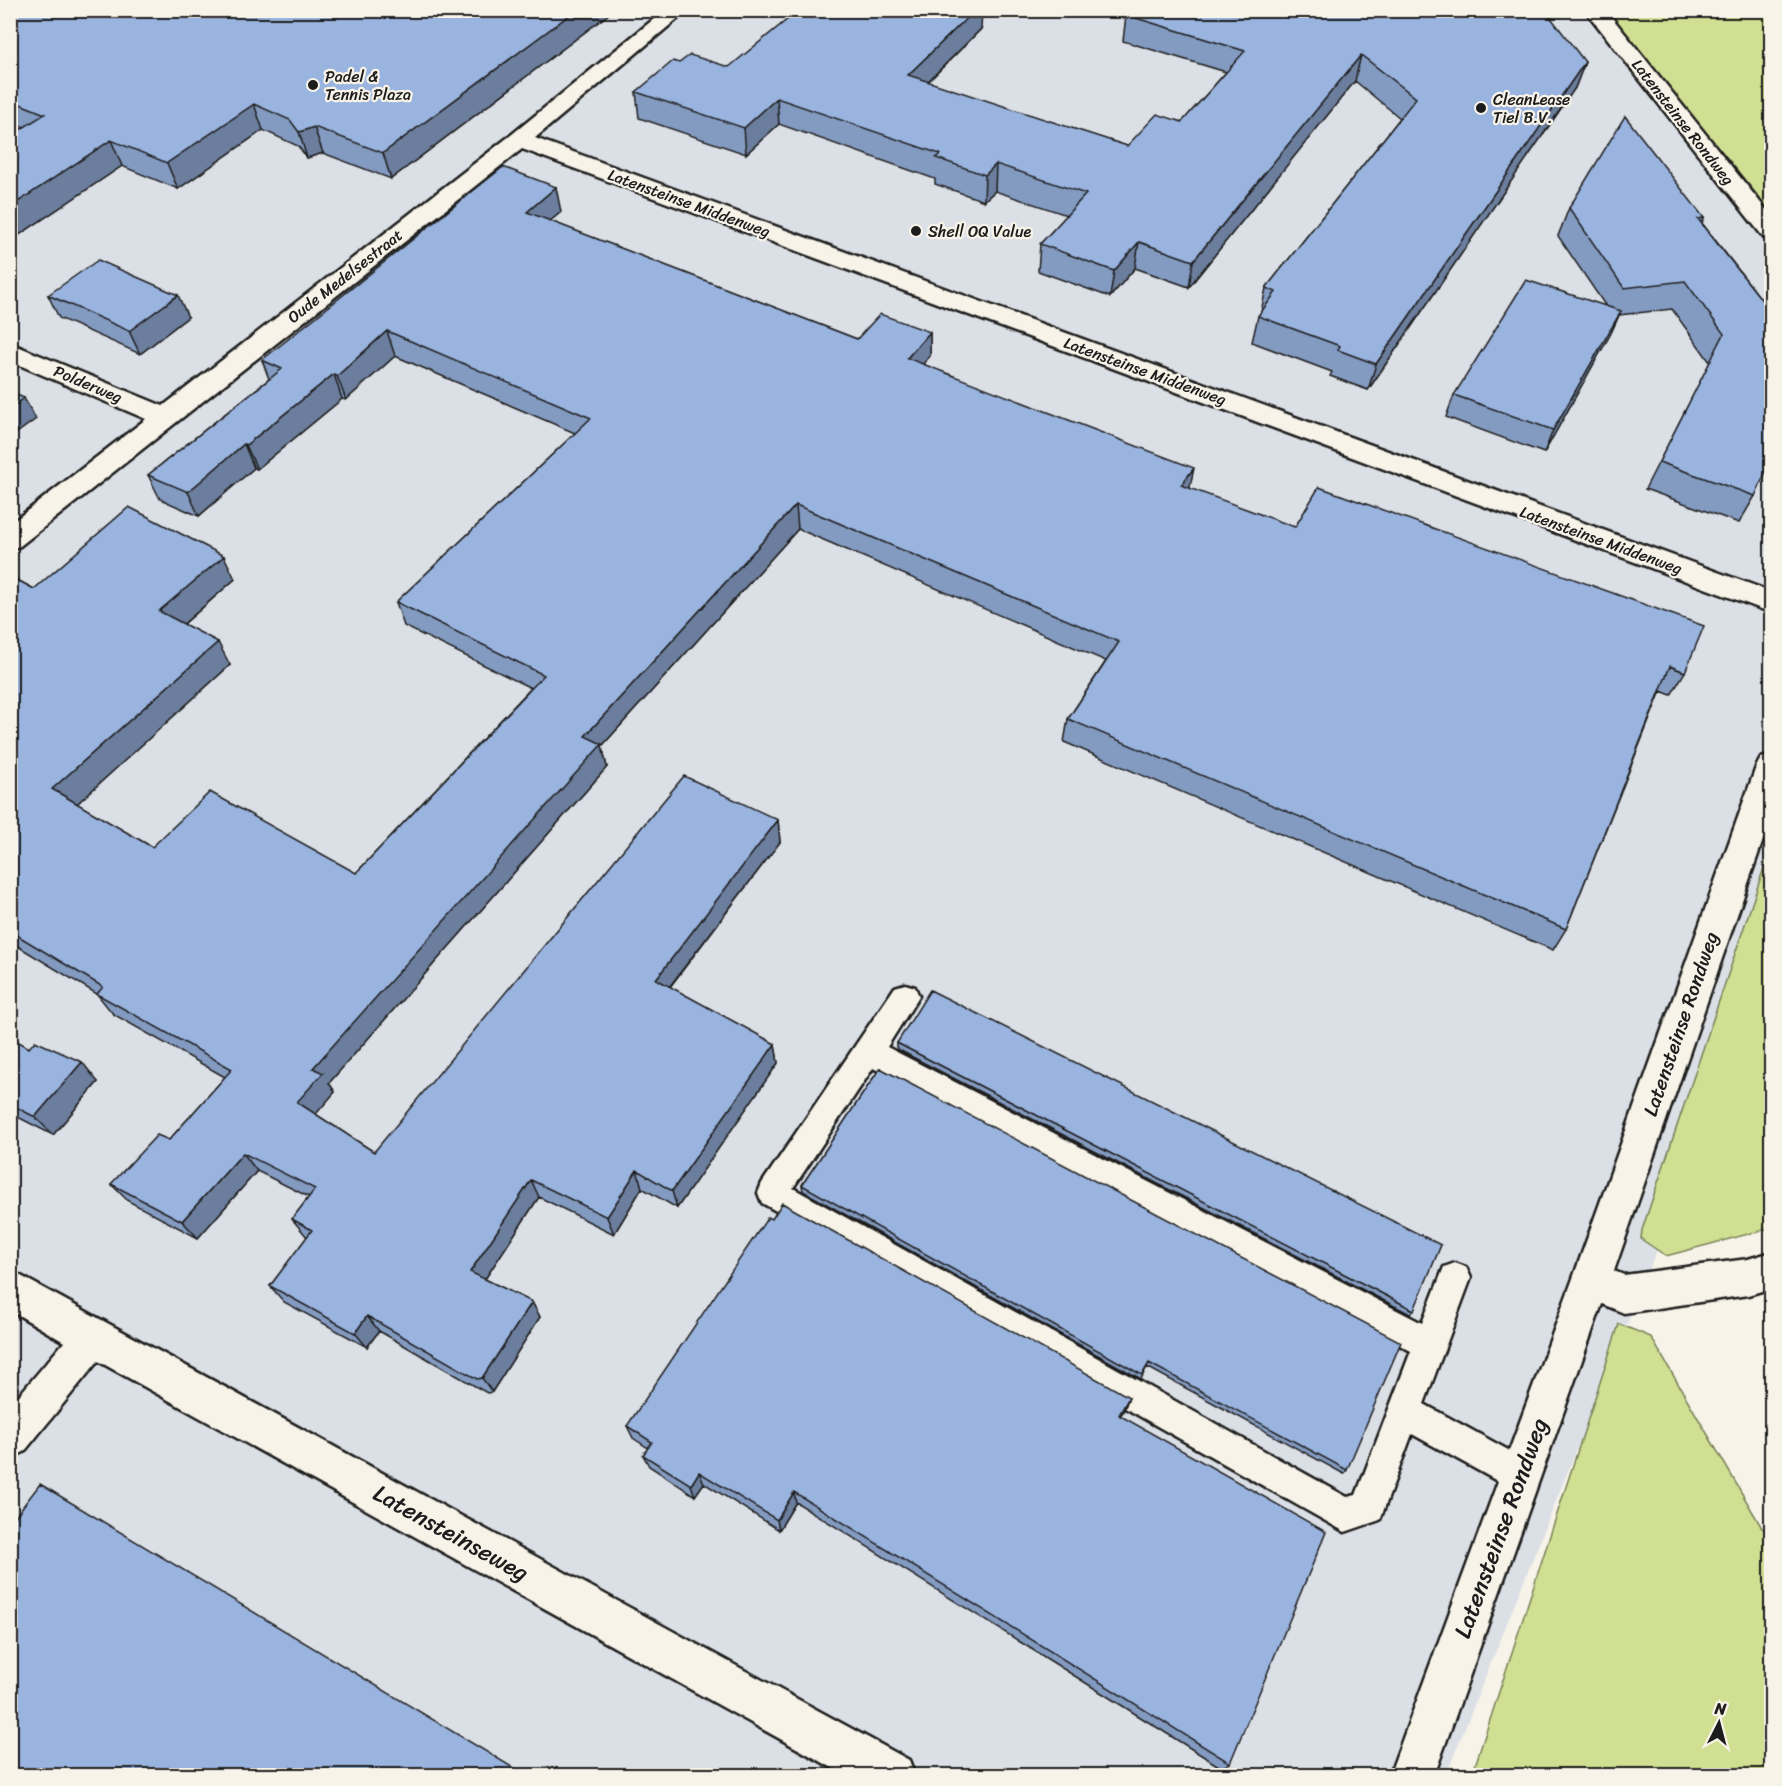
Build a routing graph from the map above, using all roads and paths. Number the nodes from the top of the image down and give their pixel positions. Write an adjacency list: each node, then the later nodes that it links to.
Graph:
1 (678, 10): 3 (street, Oude Medelsestraat)
2 (1595, 10): 4 (street, Latensteinse Rondweg)
3 (519, 140): 6 (street, Oude Medelsestraat); 8 (street, Latensteinse Middenweg)
4 (1772, 233)
5 (10, 351): 6 (street, Polderweg)
6 (165, 417): 7 (street, Oude Medelsestraat)
7 (10, 538)
8 (1772, 603)
9 (1772, 767): 14 (street, Latensteinse Rondweg)
10 (905, 996): 11 (lane)
11 (868, 1051): 17 (lane); 18 (lane)
12 (1772, 1270): 14 (street)
13 (1455, 1278): 17 (lane)
14 (1591, 1281): 20 (street, Latensteinse Rondweg)
15 (10, 1288): 16 (street, Latensteinseweg)
16 (93, 1337): 19 (street); 21 (street, Latensteinseweg)
17 (1430, 1344): 18 (lane)
18 (1405, 1412): 20 (lane)
19 (10, 1438)
20 (1520, 1475): 22 (street, Latensteinse Rondweg)
21 (893, 1776)
22 (1411, 1776)

